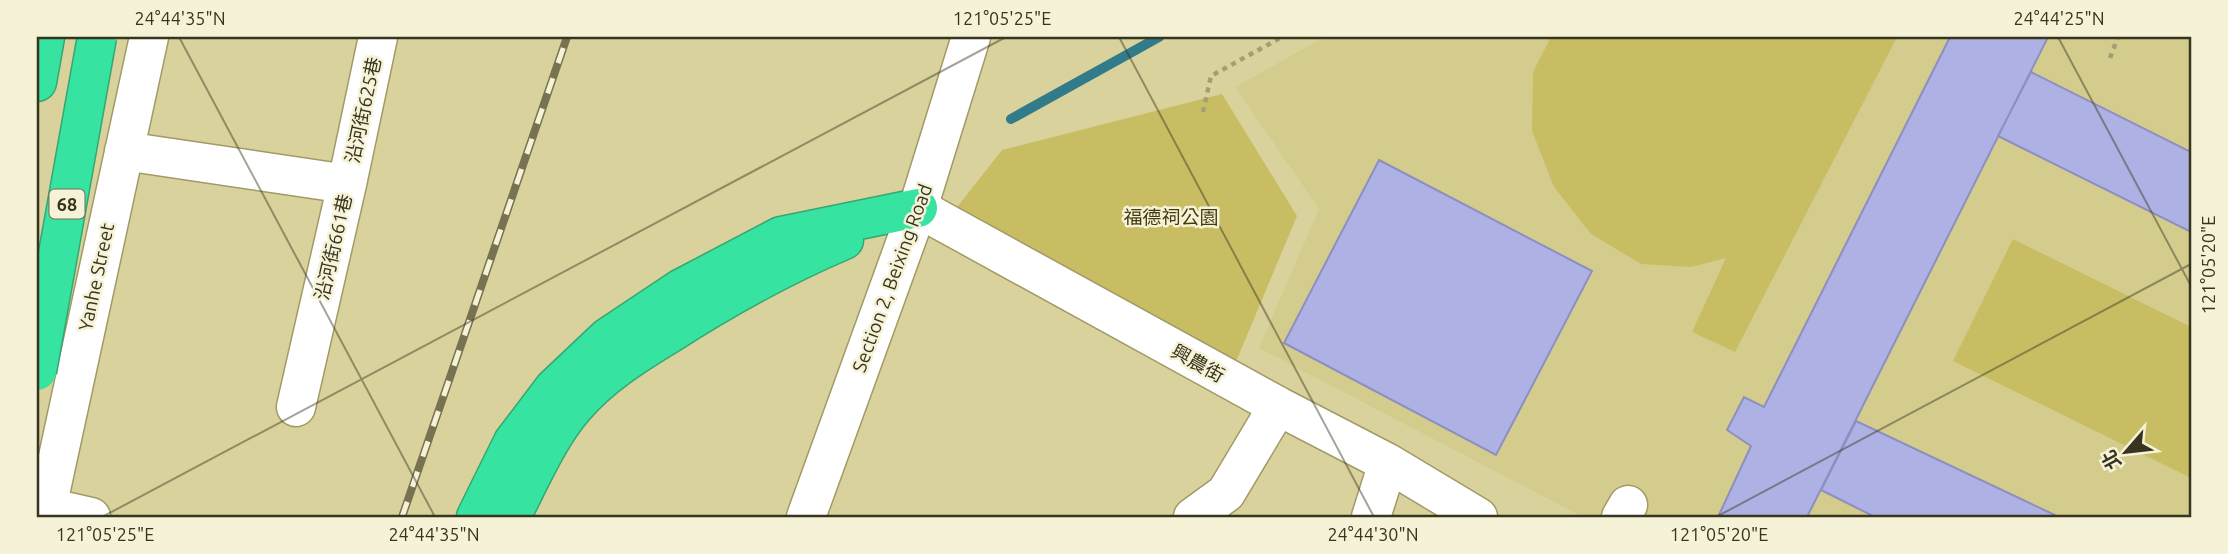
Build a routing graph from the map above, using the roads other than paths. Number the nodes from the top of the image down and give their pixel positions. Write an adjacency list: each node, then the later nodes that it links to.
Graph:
1 (45, 37): 6 (highway)
2 (97, 37): 10 (highway, 68, bridge)
3 (149, 37): 7 (street, Yanhe Street)
4 (378, 37): 8 (street, 沿河街625巷)
5 (971, 37): 9 (street, Section 2, Beixing Road)
6 (37, 82)
7 (124, 151): 8 (street, 沿河街661巷); 14 (street, Yanhe Street)
8 (347, 184): 11 (street, 沿河街661巷)
9 (918, 208): 12 (street, 興農街); 16 (highway); 17 (highway); 18 (street, Section 2, Beixing Road)
10 (37, 372)
11 (296, 407)
12 (1278, 407): 13 (street, 興農街); 19 (street)
13 (1388, 463): 20 (street); 21 (street, 興農街)
14 (46, 512): 15 (street)
15 (90, 517)
16 (476, 517)
17 (512, 517)
18 (806, 517)
19 (1193, 517)
20 (1371, 517)
21 (1478, 517)

